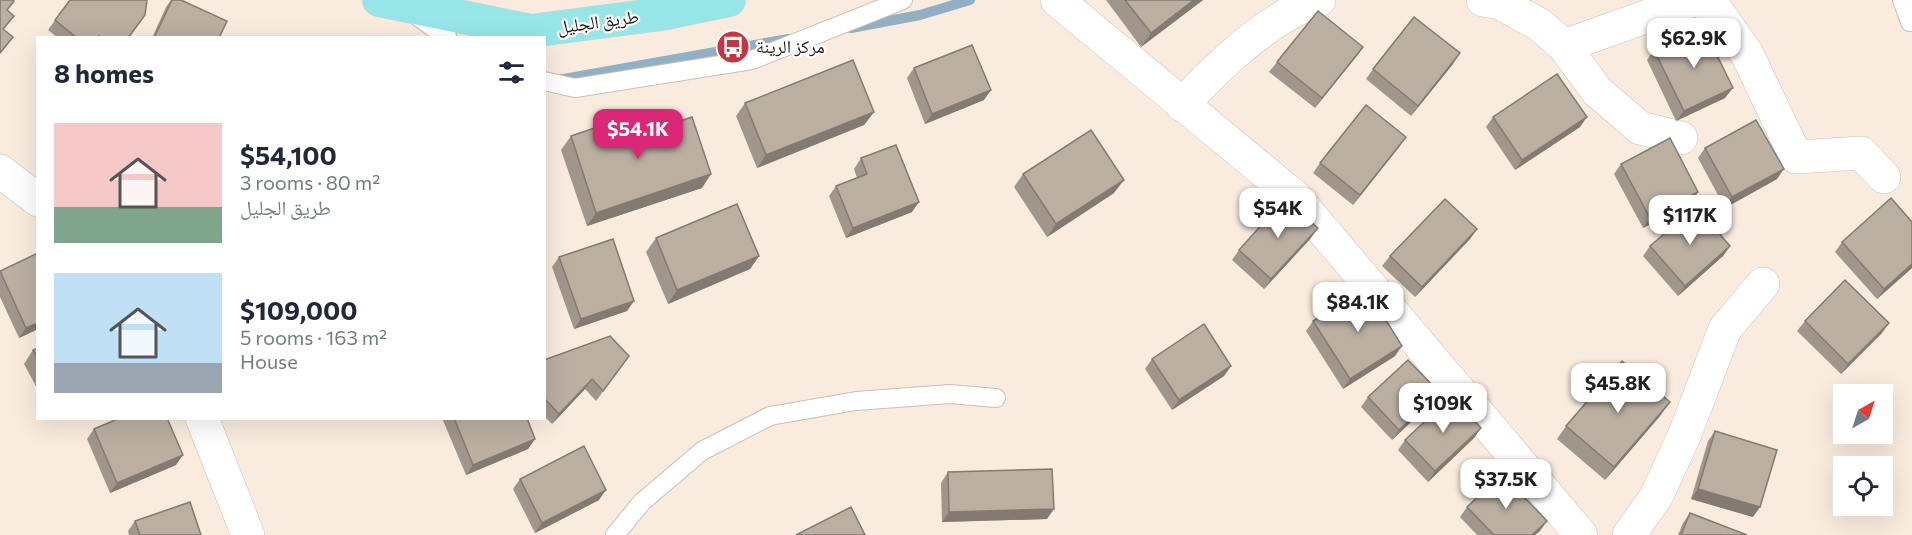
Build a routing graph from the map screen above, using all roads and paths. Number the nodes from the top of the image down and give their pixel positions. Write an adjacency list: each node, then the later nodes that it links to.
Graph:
1 (729, 0): 9 (main road, طريق الجليل)
2 (903, 0): 13 (lane)
3 (1057, 0): 14 (street)
4 (1319, 0): 14 (street)
5 (1483, 0): 12 (street)
6 (1693, 0): 12 (street)
7 (1700, 0): 17 (street)
8 (1902, 0): 10 (lane)
9 (391, 1): 11 (lane)
10 (1912, 22)
11 (445, 36)
12 (1564, 46): 15 (street)
13 (546, 81)
14 (1182, 105): 24 (street)
15 (1681, 138)
16 (0, 171): 18 (street)
17 (1884, 177)
18 (36, 198)
19 (1763, 284): 25 (street)
20 (996, 398): 23 (lane)
21 (203, 420): 22 (street)
22 (248, 535)
23 (615, 535)
24 (1581, 535)
25 (1629, 535)

